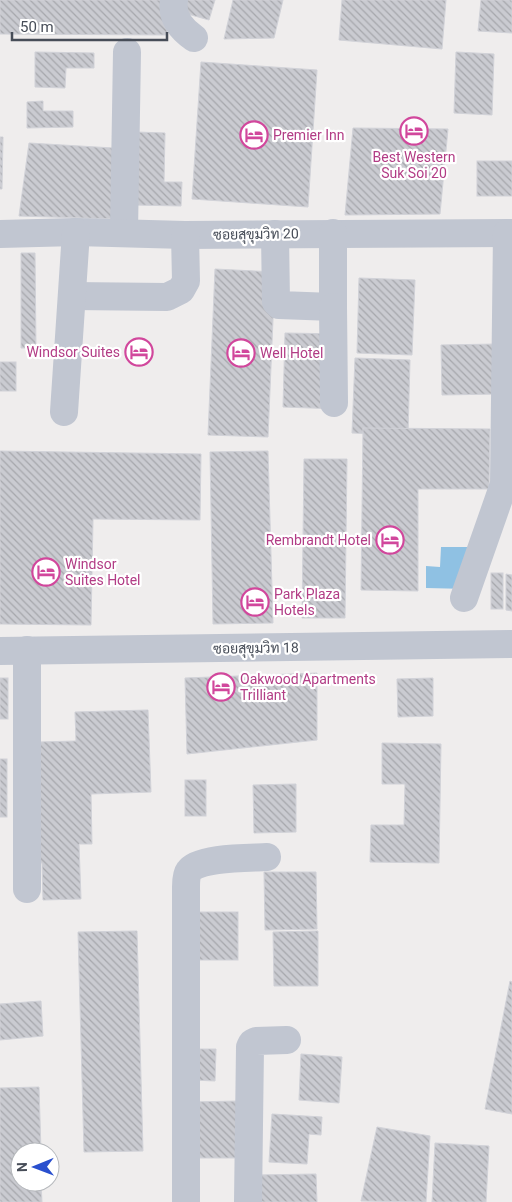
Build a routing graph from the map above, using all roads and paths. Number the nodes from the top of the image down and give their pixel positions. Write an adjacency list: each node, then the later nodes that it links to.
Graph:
1 (174, 0): 2 (street)
2 (194, 38)
3 (127, 52): 5 (street)
4 (76, 232): 5 (street, ซอยสุขุมวิท 20); 8 (street, ซอยสุขุมวิท 20); 11 (street)
5 (124, 232): 10 (street, ซอยสุขุมวิท 20)
6 (333, 233): 7 (street, ซอยสุขุมวิท 20); 9 (street, ซอยสุขุมวิท 20); 12 (street)
7 (509, 233): 15 (street)
8 (0, 234)
9 (275, 234): 10 (street, ซอยสุขุมวิท 20); 12 (street)
10 (185, 235): 11 (street)
11 (72, 296): 14 (street)
12 (333, 307): 13 (street)
13 (334, 402)
14 (64, 412)
15 (464, 598)
16 (512, 644): 17 (street, ซอยสุขุมวิท 18)
17 (27, 650): 18 (street, ซอยสุขุมวิท 18); 20 (street)
18 (0, 651)
19 (267, 857): 22 (street)
20 (26, 889)
21 (287, 1040): 23 (street)
22 (186, 1202)
23 (248, 1202)

